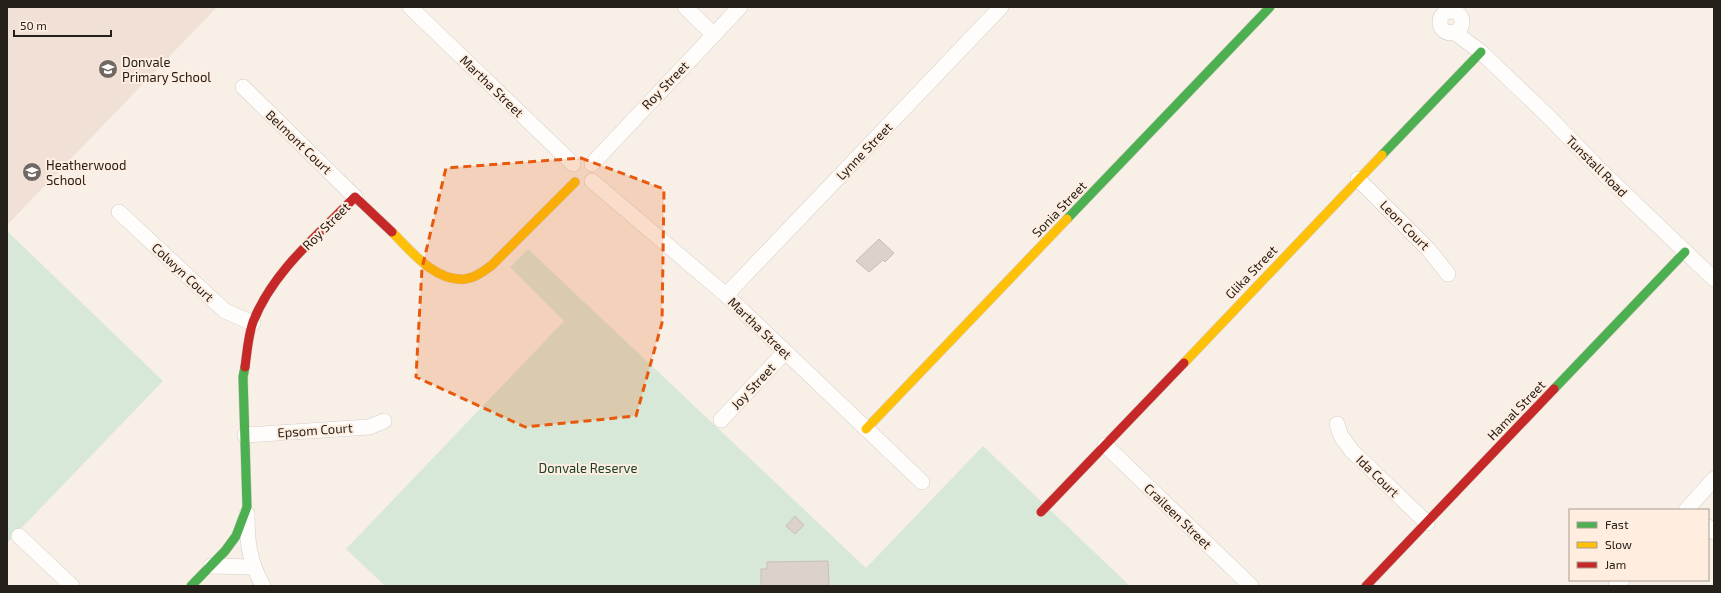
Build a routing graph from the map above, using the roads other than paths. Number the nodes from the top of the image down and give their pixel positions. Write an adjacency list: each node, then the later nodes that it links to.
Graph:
1 (410, 7): 11 (street, Martha Street)
2 (685, 7): 8 (street)
3 (740, 7): 8 (street, Roy Street)
4 (1001, 7): 21 (street, Lynne Street)
5 (1270, 7): 27 (street, Sonia Street)
6 (1431, 7): 7 (street, Tunstall Road)
7 (1454, 15): 9 (street, Tunstall Road)
8 (714, 35): 12 (street, Roy Street)
9 (1482, 52): 13 (street, Glika Street); 18 (street, Tunstall Road)
10 (242, 87): 16 (street, Belmont Court)
11 (573, 164): 12 (street); 15 (street)
12 (592, 164): 14 (street)
13 (1358, 179): 19 (street, Leon Court); 29 (street, Glika Street)
14 (592, 181): 15 (street); 21 (street, Martha Street)
15 (575, 182): 16 (street, Roy Street)
16 (356, 197): 22 (street, Roy Street)
17 (119, 212): 22 (street, Colwyn Court)
18 (1685, 252): 20 (street, Tunstall Road); 35 (street, Hamal Street)
19 (1448, 274)
20 (1714, 279)
21 (726, 294): 23 (street, Martha Street)
22 (253, 323): 28 (street, Roy Street)
23 (785, 352): 25 (street, Joy Street); 27 (street, Martha Street)
24 (384, 420): 28 (street, Epsom Court)
25 (721, 420)
26 (1337, 424): 35 (street, Ida Court)
27 (866, 429): 31 (street, Martha Street)
28 (245, 435): 32 (street, Roy Street)
29 (1104, 445): 34 (street, Glika Street); 42 (street, Craileen Street)
30 (1714, 479): 33 (street)
31 (922, 482)
32 (247, 507): 37 (street, Roy Street); 38 (street, Roy Street)
33 (1688, 509)
34 (1041, 512)
35 (1426, 523): 43 (street, Hamal Street)
36 (19, 536): 39 (street)
37 (211, 566): 38 (street); 40 (street, Roy Street)
38 (254, 567): 41 (street, Roy Street)
39 (72, 586)
40 (191, 586)
41 (264, 586)
42 (1252, 586)
43 (1366, 586)

